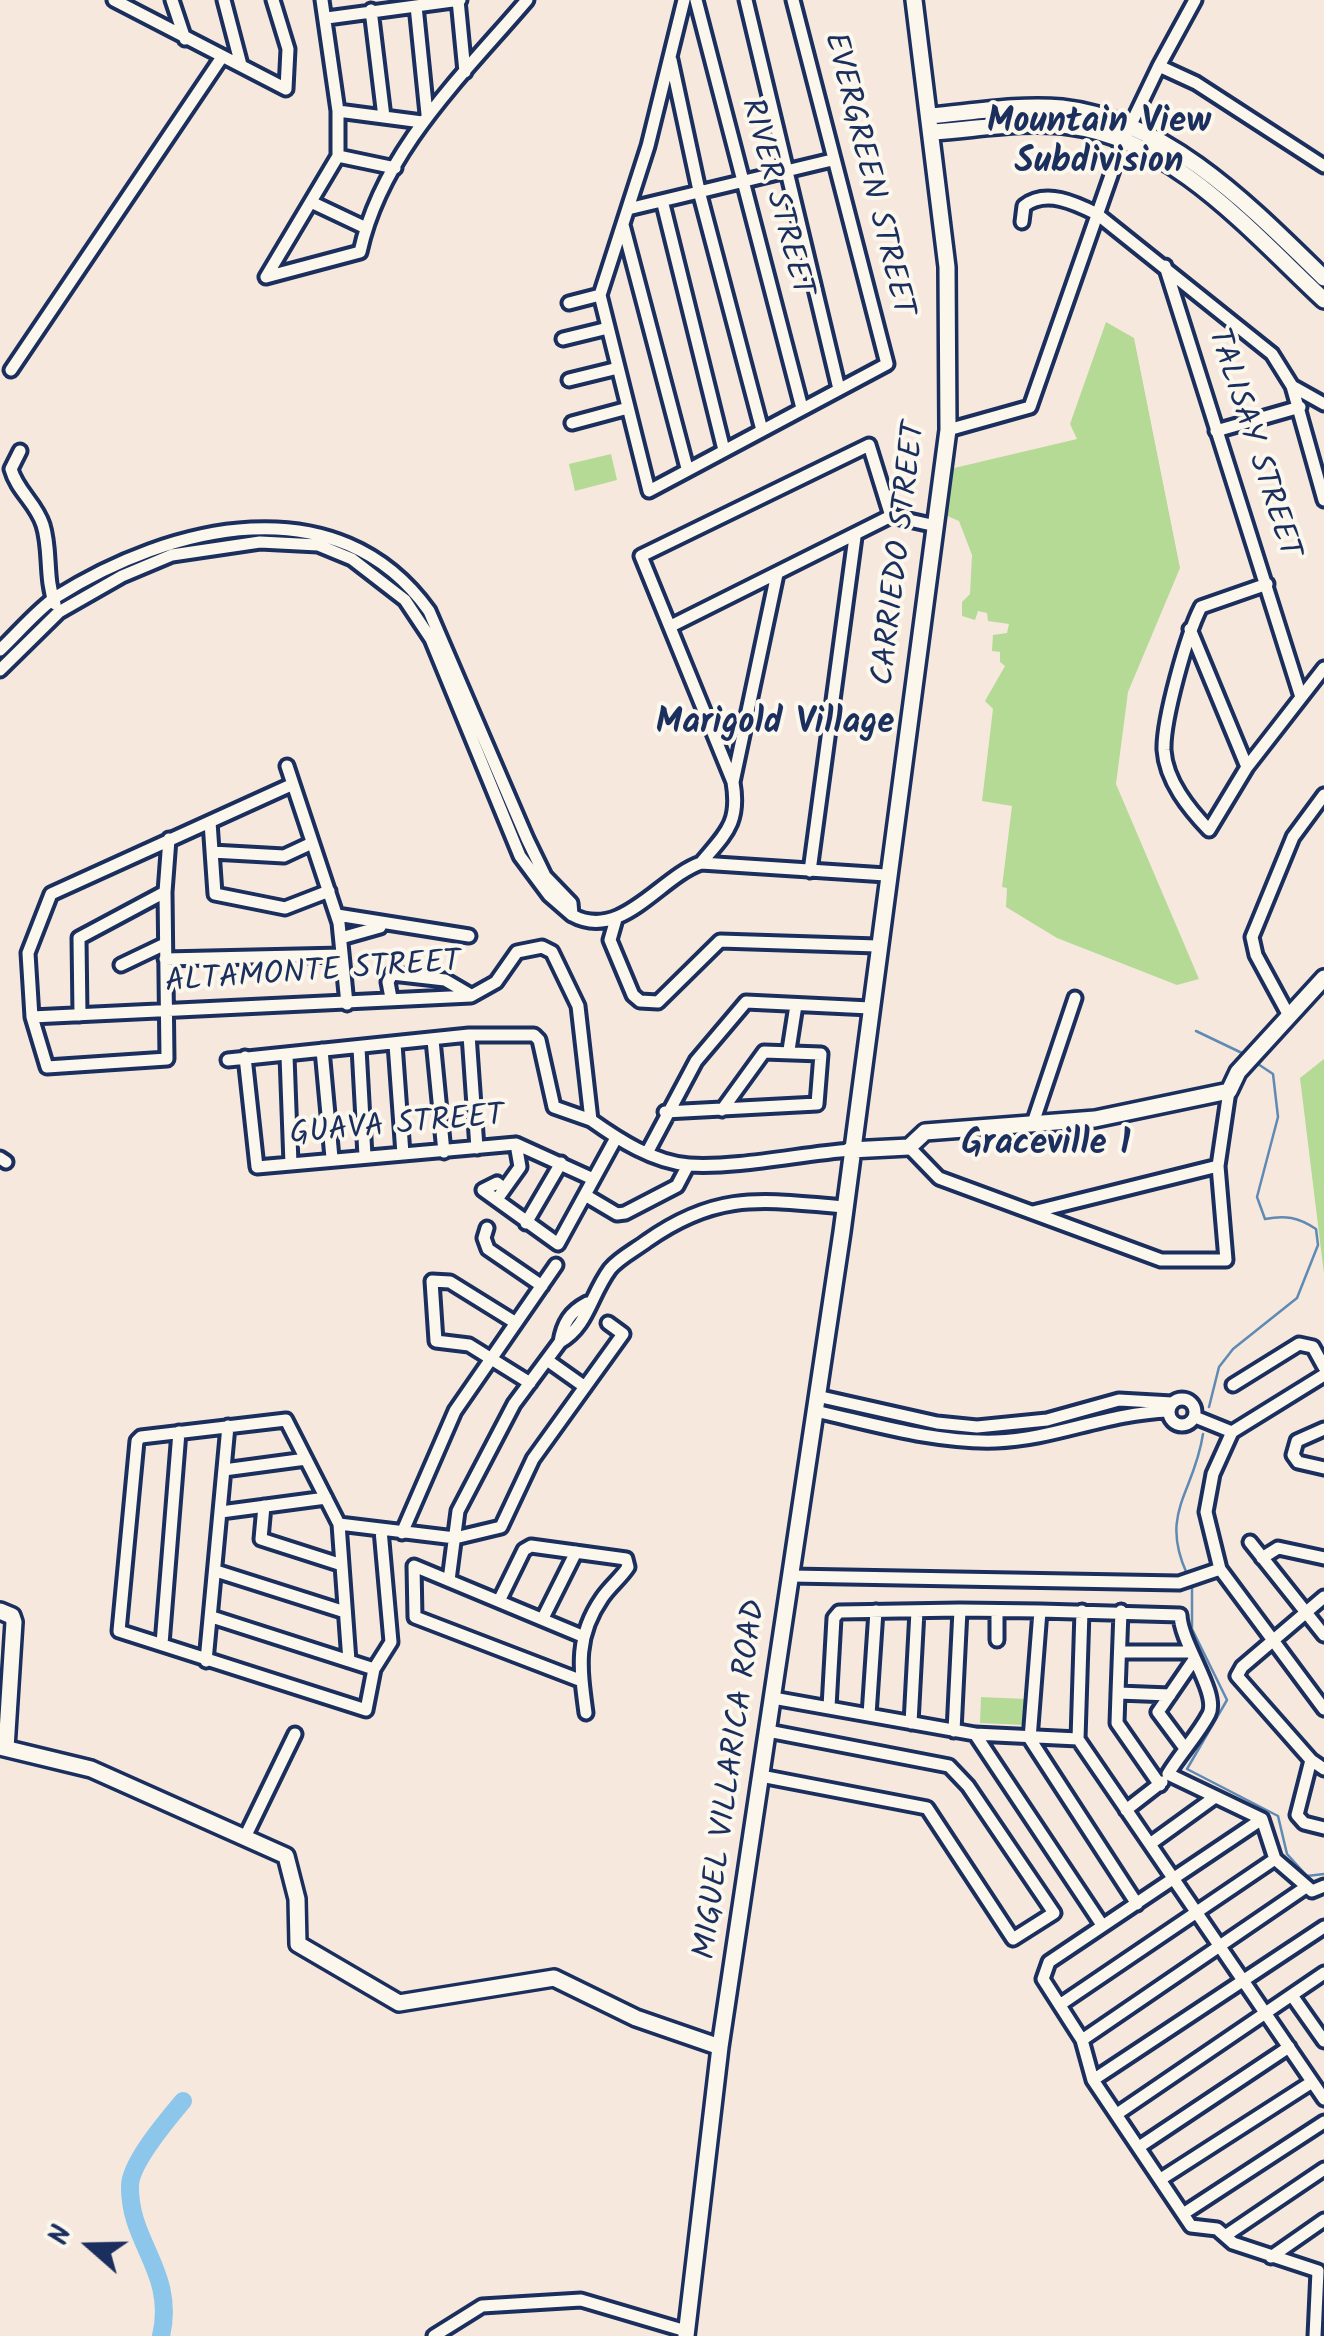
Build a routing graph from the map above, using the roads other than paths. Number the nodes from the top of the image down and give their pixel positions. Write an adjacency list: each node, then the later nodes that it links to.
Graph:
1 (172, 0): 17 (street)
2 (224, 0): 20 (street)
3 (273, 0): 20 (street)
4 (322, 0): 16 (street)
5 (459, 0): 14 (street); 22 (street)
6 (527, 0): 22 (street)
7 (684, 0): 18 (street)
8 (696, 0): 33 (street, RIVER STREET)
9 (746, 0): 32 (street)
10 (793, 0): 29 (street, EVERGREEN STREET)
11 (914, 0): 26 (main road, CARRIEDO STREET)
12 (1196, 0): 21 (street)
13 (116, 1): 17 (street)
14 (416, 6): 15 (street); 25 (street)
15 (372, 10): 16 (street); 24 (street)
16 (327, 18): 23 (street)
17 (184, 39): 19 (street)
18 (670, 55): 34 (street); 37 (street)
19 (222, 56): 20 (street); 51 (street)
20 (241, 65)
21 (1159, 66): 27 (street); 30 (street)
22 (466, 72): 25 (street)
23 (338, 111): 24 (street); 28 (street)
24 (384, 117): 25 (street)
25 (424, 118): 31 (street)
26 (932, 124): 27 (main road); 61 (main road, CARRIEDO STREET)
27 (1126, 133): 38 (street); 43 (main road)
28 (338, 156): 31 (street); 35 (street)
29 (832, 160): 32 (street); 54 (street, EVERGREEN STREET)
30 (1324, 166)
31 (395, 168): 41 (street)
32 (788, 172): 33 (street); 54 (street)
33 (740, 184): 34 (street); 58 (street, RIVER STREET)
34 (700, 195): 36 (street); 60 (street)
35 (310, 202): 41 (street); 41 (street)
36 (663, 204): 37 (street); 63 (street)
37 (628, 210): 40 (street)
38 (1097, 214): 39 (street); 42 (street); 61 (street)
39 (1022, 222)
40 (622, 223): 45 (street); 65 (street)
41 (366, 228)
42 (1165, 266): 53 (street); 62 (street, TALISAY STREET)
43 (1302, 269): 44 (main road); 46 (main road)
44 (1324, 278)
45 (600, 295): 47 (street); 48 (street)
46 (1324, 300)
47 (569, 303)
48 (608, 328): 49 (street); 50 (street)
49 (563, 339)
50 (618, 368): 52 (street); 57 (street)
51 (10, 370)
52 (568, 380)
53 (1292, 386): 55 (street); 56 (street)
54 (839, 389): 58 (street)
55 (1324, 404)
56 (1300, 407): 62 (street); 66 (street)
57 (628, 408): 59 (street); 65 (street)
58 (802, 408): 60 (street)
59 (572, 423)
60 (762, 430): 63 (street)
61 (948, 430): 68 (main road, CARRIEDO STREET)
62 (1216, 431): 72 (street, TALISAY STREET)
63 (724, 450): 65 (street)
64 (20, 452): 73 (street)
65 (687, 468)
66 (1324, 500)
67 (891, 516): 68 (street); 69 (street); 75 (street)
68 (936, 526): 92 (main road, CARRIEDO STREET)
69 (855, 538): 71 (street); 91 (street)
70 (320, 539): 73 (street); 74 (street); 96 (street)
71 (777, 574): 75 (street); 83 (street)
72 (1267, 584): 76 (street); 80 (street, TALISAY STREET)
73 (54, 599): 74 (street); 77 (street)
74 (58, 612): 79 (street)
75 (671, 626): 83 (street)
76 (1190, 629): 82 (street); 82 (street)
77 (0, 650)
78 (1324, 668): 80 (street)
79 (0, 670)
80 (1301, 697): 82 (street)
81 (287, 766): 84 (street)
82 (1247, 767)
83 (732, 782): 90 (street)
84 (291, 785): 86 (street); 88 (street)
85 (1324, 794): 113 (street)
86 (210, 822): 87 (street); 89 (street)
87 (169, 839): 94 (street); 115 (street)
88 (312, 844): 89 (street); 93 (street)
89 (212, 852): 93 (street)
90 (702, 863): 91 (street); 96 (street)
91 (810, 871): 92 (street)
92 (886, 875): 101 (main road, CARRIEDO STREET)
93 (329, 891): 95 (street)
94 (165, 892): 100 (street); 114 (street)
95 (337, 915): 97 (street); 99 (street)
96 (616, 919): 101 (street)
97 (384, 926): 98 (street); 99 (street)
98 (469, 936)
99 (340, 938): 102 (street)
100 (165, 944): 103 (street); 104 (street)
101 (878, 946): 111 (main road, CARRIEDO STREET)
102 (342, 955): 103 (street); 109 (street)
103 (165, 958): 112 (street)
104 (121, 965)
105 (1324, 978): 113 (main road)
106 (471, 996): 107 (street, ALTAMONTE STREET); 107 (street); 128 (street, ALTAMONTE STREET)
107 (392, 998): 109 (street, ALTAMONTE STREET)
108 (1075, 998): 129 (street)
109 (346, 1004): 112 (street, ALTAMONTE STREET)
110 (796, 1005): 111 (street); 121 (street); 127 (street)
111 (870, 1008): 134 (main road, CARRIEDO STREET)
112 (164, 1013): 114 (street, ALTAMONTE STREET); 115 (street)
113 (1288, 1014): 125 (main road)
114 (80, 1015): 115 (street, ALTAMONTE STREET)
115 (32, 1017)
116 (468, 1035): 117 (street); 128 (street); 133 (street)
117 (433, 1040): 118 (street); 135 (street)
118 (395, 1044): 119 (street); 137 (street)
119 (359, 1048): 120 (street); 138 (street)
120 (322, 1050): 123 (street); 139 (street)
121 (788, 1050): 126 (street); 126 (street)
122 (245, 1056): 123 (street); 124 (street); 141 (street, GUAVA STREET)
123 (287, 1056): 141 (street)
124 (228, 1060)
125 (1229, 1091): 129 (main road); 143 (street)
126 (722, 1110): 127 (street)
127 (665, 1112): 136 (street)
128 (591, 1120): 130 (street)
129 (1033, 1124): 132 (main road)
130 (616, 1138): 136 (street); 144 (street)
131 (516, 1144): 133 (street, GUAVA STREET); 140 (street, GUAVA STREET); 148 (street)
132 (909, 1147): 134 (main road); 147 (street)
133 (477, 1148): 135 (street, GUAVA STREET)
134 (850, 1150): 142 (street); 146 (main road, CARRIEDO STREET)
135 (444, 1152): 137 (street, GUAVA STREET)
136 (647, 1153): 142 (street)
137 (403, 1154): 138 (street, GUAVA STREET)
138 (365, 1156): 139 (street, GUAVA STREET)
139 (332, 1158): 141 (street, GUAVA STREET)
140 (561, 1163): 144 (street, GUAVA STREET); 148 (street)
141 (291, 1164)
142 (688, 1164): 145 (street)
143 (1218, 1166): 147 (street); 147 (street)
144 (593, 1179): 145 (street)
145 (585, 1195): 148 (street)
146 (844, 1207): 150 (main road, CARRIEDO STREET); 156 (street)
147 (1032, 1212)
148 (526, 1223)
149 (487, 1228): 152 (street)
150 (842, 1232): 161 (main road, MIGUEL VILLARICA ROAD)
151 (556, 1265): 152 (street)
152 (542, 1286): 153 (street)
153 (516, 1322): 155 (street); 155 (street)
154 (608, 1324): 160 (street)
155 (491, 1357): 158 (street); 176 (street)
156 (547, 1360): 158 (street); 160 (street)
157 (1324, 1371): 159 (street); 167 (street)
158 (530, 1383): 177 (street)
159 (1234, 1385)
160 (585, 1387): 177 (street)
161 (816, 1403): 162 (street); 185 (main road, MIGUEL VILLARICA ROAD)
162 (1171, 1407): 163 (street); 163 (street)
163 (1195, 1417): 167 (street)
164 (228, 1426): 166 (street); 168 (street); 170 (street)
165 (1324, 1429): 169 (street)
166 (179, 1432): 204 (street); 204 (street)
167 (1232, 1432): 183 (street)
168 (306, 1459): 170 (street); 171 (street)
169 (1324, 1468)
170 (224, 1470): 173 (street)
171 (326, 1498): 172 (street); 174 (street)
172 (264, 1506): 173 (street); 182 (street)
173 (221, 1512): 184 (street)
174 (339, 1524): 175 (street); 182 (street)
175 (381, 1530): 176 (street); 210 (street)
176 (402, 1533): 177 (street)
177 (455, 1538): 186 (street)
178 (1250, 1542): 180 (street)
179 (576, 1552): 188 (street); 200 (street); 202 (street)
180 (1262, 1558): 181 (street); 198 (street)
181 (1324, 1558)
182 (342, 1565): 196 (street)
183 (1220, 1569): 185 (street); 205 (street)
184 (216, 1570): 196 (street); 199 (street)
185 (791, 1576): 214 (main road, MIGUEL VILLARICA ROAD)
186 (449, 1580): 188 (street); 211 (street)
187 (1324, 1597): 198 (street)
188 (500, 1599): 200 (street)
189 (960, 1610): 193 (street); 194 (street); 221 (street)
190 (1082, 1610): 195 (street); 197 (street); 225 (street)
191 (0, 1611): 227 (main road)
192 (876, 1611): 193 (street); 215 (street); 218 (street)
193 (917, 1611): 219 (street)
194 (997, 1611): 195 (street); 203 (street)
195 (1040, 1611): 224 (street)
196 (345, 1612): 209 (street)
197 (1122, 1612): 206 (street); 207 (street)
198 (1306, 1612): 201 (street); 205 (street)
199 (212, 1617): 208 (street); 209 (street)
200 (543, 1618): 202 (street)
201 (1324, 1635)
202 (582, 1636): 211 (street)
203 (997, 1640)
204 (162, 1644): 208 (street)
205 (1273, 1644): 216 (street); 228 (street)
206 (1121, 1652): 207 (street); 212 (street)
207 (1191, 1656): 213 (street); 226 (street)
208 (206, 1660): 210 (street)
209 (349, 1661): 210 (street)
210 (374, 1669)
211 (582, 1681): 217 (street)
212 (1118, 1693): 213 (street); 231 (street)
213 (1170, 1695): 226 (street)
214 (773, 1698): 215 (street); 220 (main road, MIGUEL VILLARICA ROAD)
215 (829, 1707): 218 (street)
216 (1324, 1709)
217 (586, 1713)
218 (869, 1715): 219 (street)
219 (911, 1723): 221 (street)
220 (768, 1731): 230 (main road, MIGUEL VILLARICA ROAD); 230 (street)
221 (954, 1731): 223 (street)
222 (295, 1734): 236 (street)
223 (975, 1734): 224 (street); 244 (street)
224 (1030, 1739): 225 (street); 242 (street)
225 (1078, 1739): 233 (street)
226 (1184, 1747): 231 (street)
227 (2, 1752): 236 (main road)
228 (1311, 1760): 229 (street); 235 (street)
229 (1324, 1768)
230 (761, 1776): 255 (main road, MIGUEL VILLARICA ROAD)
231 (1164, 1780): 232 (street); 233 (street)
232 (1215, 1798): 234 (street); 237 (street)
233 (1126, 1810): 237 (street)
234 (1262, 1819): 238 (street); 239 (street)
235 (1324, 1828)
236 (246, 1836): 255 (main road)
237 (1150, 1844): 239 (street)
238 (1275, 1860): 241 (street); 243 (street)
239 (1175, 1880): 242 (street); 243 (street)
240 (1324, 1886): 241 (street)
241 (1306, 1887): 246 (street)
242 (1137, 1904): 244 (street)
243 (1198, 1915): 246 (street); 250 (street)
244 (1102, 1925): 250 (street)
245 (1324, 1927): 248 (street)
246 (1221, 1948): 248 (street); 252 (street)
247 (1324, 1973): 249 (street)
248 (1244, 1981): 251 (street); 256 (street)
249 (1293, 1997): 251 (street); 253 (street)
250 (1062, 2004): 252 (street)
251 (1266, 2014): 254 (street); 259 (street)
252 (1082, 2040): 256 (street)
253 (1324, 2041)
254 (1288, 2046): 257 (street); 261 (street)
255 (720, 2048): 270 (main road, MIGUEL VILLARICA ROAD)
256 (1093, 2080): 259 (street)
257 (1312, 2082): 258 (street); 263 (street)
258 (1324, 2098)
259 (1117, 2114): 261 (street)
260 (1324, 2122): 264 (street)
261 (1139, 2146): 263 (street)
262 (1324, 2169): 266 (street)
263 (1161, 2179): 264 (street)
264 (1183, 2214): 266 (street)
265 (1324, 2220): 267 (street)
266 (1225, 2236): 267 (street)
267 (1271, 2257): 268 (street)
268 (1321, 2269): 269 (street)
269 (1321, 2316): 272 (street)
270 (686, 2334): 271 (street)
271 (434, 2336)
272 (1315, 2336)

